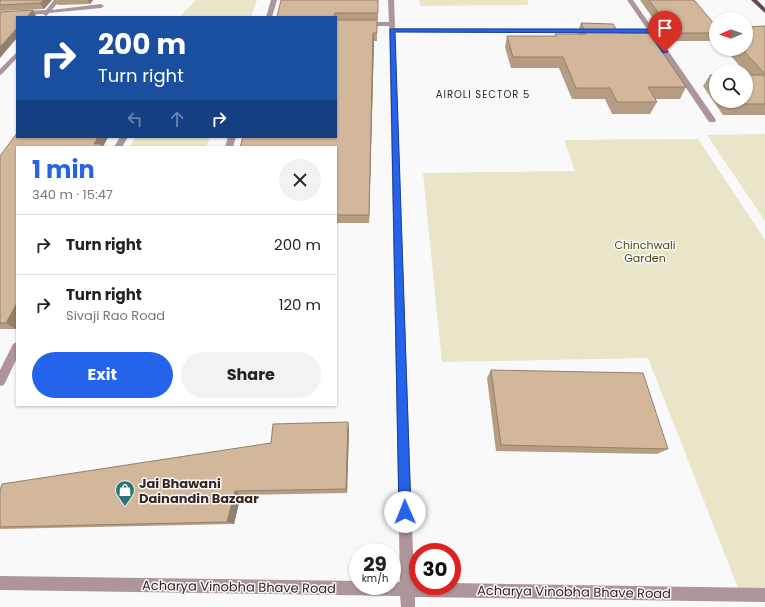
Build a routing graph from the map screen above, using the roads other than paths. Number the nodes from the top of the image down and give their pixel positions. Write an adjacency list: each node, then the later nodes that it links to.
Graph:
1 (58, 0): 9 (street)
2 (274, 0): 10 (street)
3 (391, 0): 12 (street)
4 (630, 0): 13 (street)
5 (754, 0): 7 (main road)
6 (101, 6): 9 (street)
7 (765, 11)
8 (0, 14): 9 (street)
9 (45, 15)
10 (269, 16)
11 (337, 24): 12 (street)
12 (392, 27): 13 (street); 20 (street)
13 (651, 31): 16 (street)
14 (16, 55): 15 (street)
15 (0, 73)
16 (712, 120)
17 (16, 349): 18 (street)
18 (0, 381)
19 (0, 583): 20 (street, Acharya Vinobha Bhave Road)
20 (407, 589): 21 (street, Acharya Vinobha Bhave Road); 22 (street)
21 (765, 595)
22 (408, 607)

